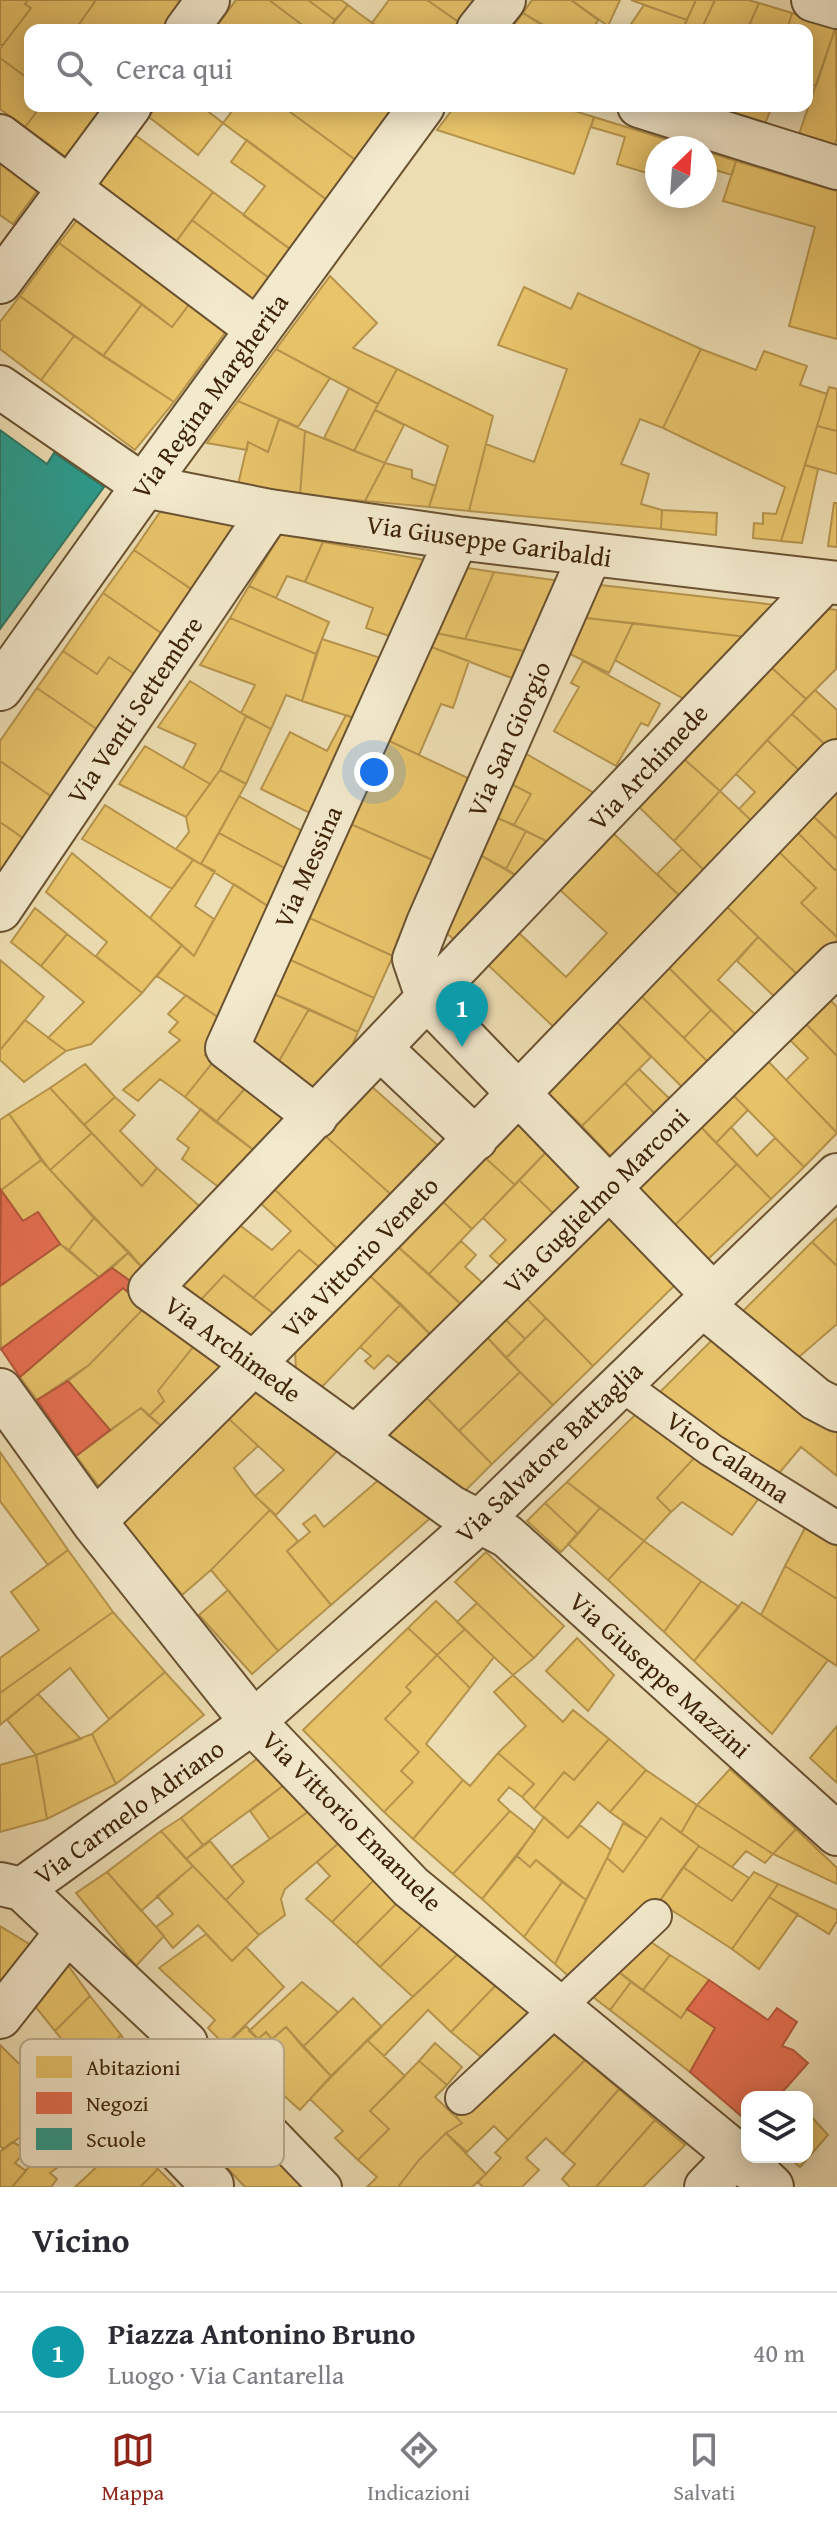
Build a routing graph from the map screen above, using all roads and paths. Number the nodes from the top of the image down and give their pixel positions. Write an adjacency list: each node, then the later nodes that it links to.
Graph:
1 (503, 0): 4 (street)
2 (813, 0): 3 (street)
3 (837, 7)
4 (484, 24)
5 (126, 112): 10 (street)
6 (418, 112): 12 (street, Via Regina Margherita)
7 (658, 112): 9 (street)
8 (0, 136): 10 (street)
9 (837, 168)
10 (70, 188): 11 (street); 12 (street)
11 (0, 282)
12 (258, 330): 14 (street, Via Regina Margherita)
13 (0, 387): 14 (street)
14 (144, 486): 15 (street, Via Giuseppe Garibaldi); 19 (street, Via Regina Margherita)
15 (270, 511): 16 (street, Via Giuseppe Garibaldi); 21 (street, Via Venti Settembre)
16 (457, 538): 17 (street, Via Giuseppe Garibaldi); 26 (street, Via Messina)
17 (590, 555): 18 (street, Via Giuseppe Garibaldi); 23 (street, Via San Giorgio)
18 (830, 582): 23 (street, Via Archimede)
19 (0, 688)
20 (837, 761): 25 (street, Via Vittorio Veneto)
21 (0, 910)
22 (837, 964): 29 (street, Via Guglielmo Marconi)
23 (428, 1000): 24 (street, Via Archimede); 25 (street)
24 (367, 1063): 26 (street, Via Archimede); 27 (street)
25 (524, 1100): 27 (street, Via Vittorio Veneto); 29 (street)
26 (316, 1117): 31 (street, Via Archimede)
27 (465, 1150): 31 (street, Via Vittorio Veneto)
28 (837, 1175): 30 (street, Via Salvatore Battaglia)
29 (609, 1187): 30 (street); 35 (street, Via Guglielmo Marconi)
30 (707, 1300): 32 (street, Via Salvatore Battaglia); 34 (street)
31 (255, 1365): 35 (street, Via Archimede); 36 (street, Via Vittorio Veneto)
32 (621, 1384): 37 (street, Via Salvatore Battaglia); 38 (street, Vico Calanna)
33 (0, 1391): 36 (street, Via Vittorio Emanuele)
34 (837, 1410)
35 (355, 1438): 37 (street, Via Archimede)
36 (94, 1522): 39 (street, Via Vittorio Emanuele)
37 (479, 1522): 39 (street, Via Salvatore Battaglia); 40 (street, Via Giuseppe Mazzini)
38 (837, 1528)
39 (253, 1722): 41 (street, Via Carmelo Adriano); 44 (street, Via Vittorio Emanuele)
40 (837, 1834)
41 (11, 1886): 43 (street)
42 (655, 1916): 44 (street)
43 (67, 1932): 45 (street); 46 (street)
44 (557, 2007): 47 (street); 49 (street, Via Vittorio Emanuele)
45 (0, 2017)
46 (182, 2039)
47 (462, 2098)
48 (284, 2145): 52 (street)
49 (737, 2155): 53 (street); 54 (street, Via Vittorio Emanuele)
50 (194, 2167): 51 (street)
51 (211, 2186)
52 (325, 2187)
53 (706, 2187)
54 (771, 2187)

